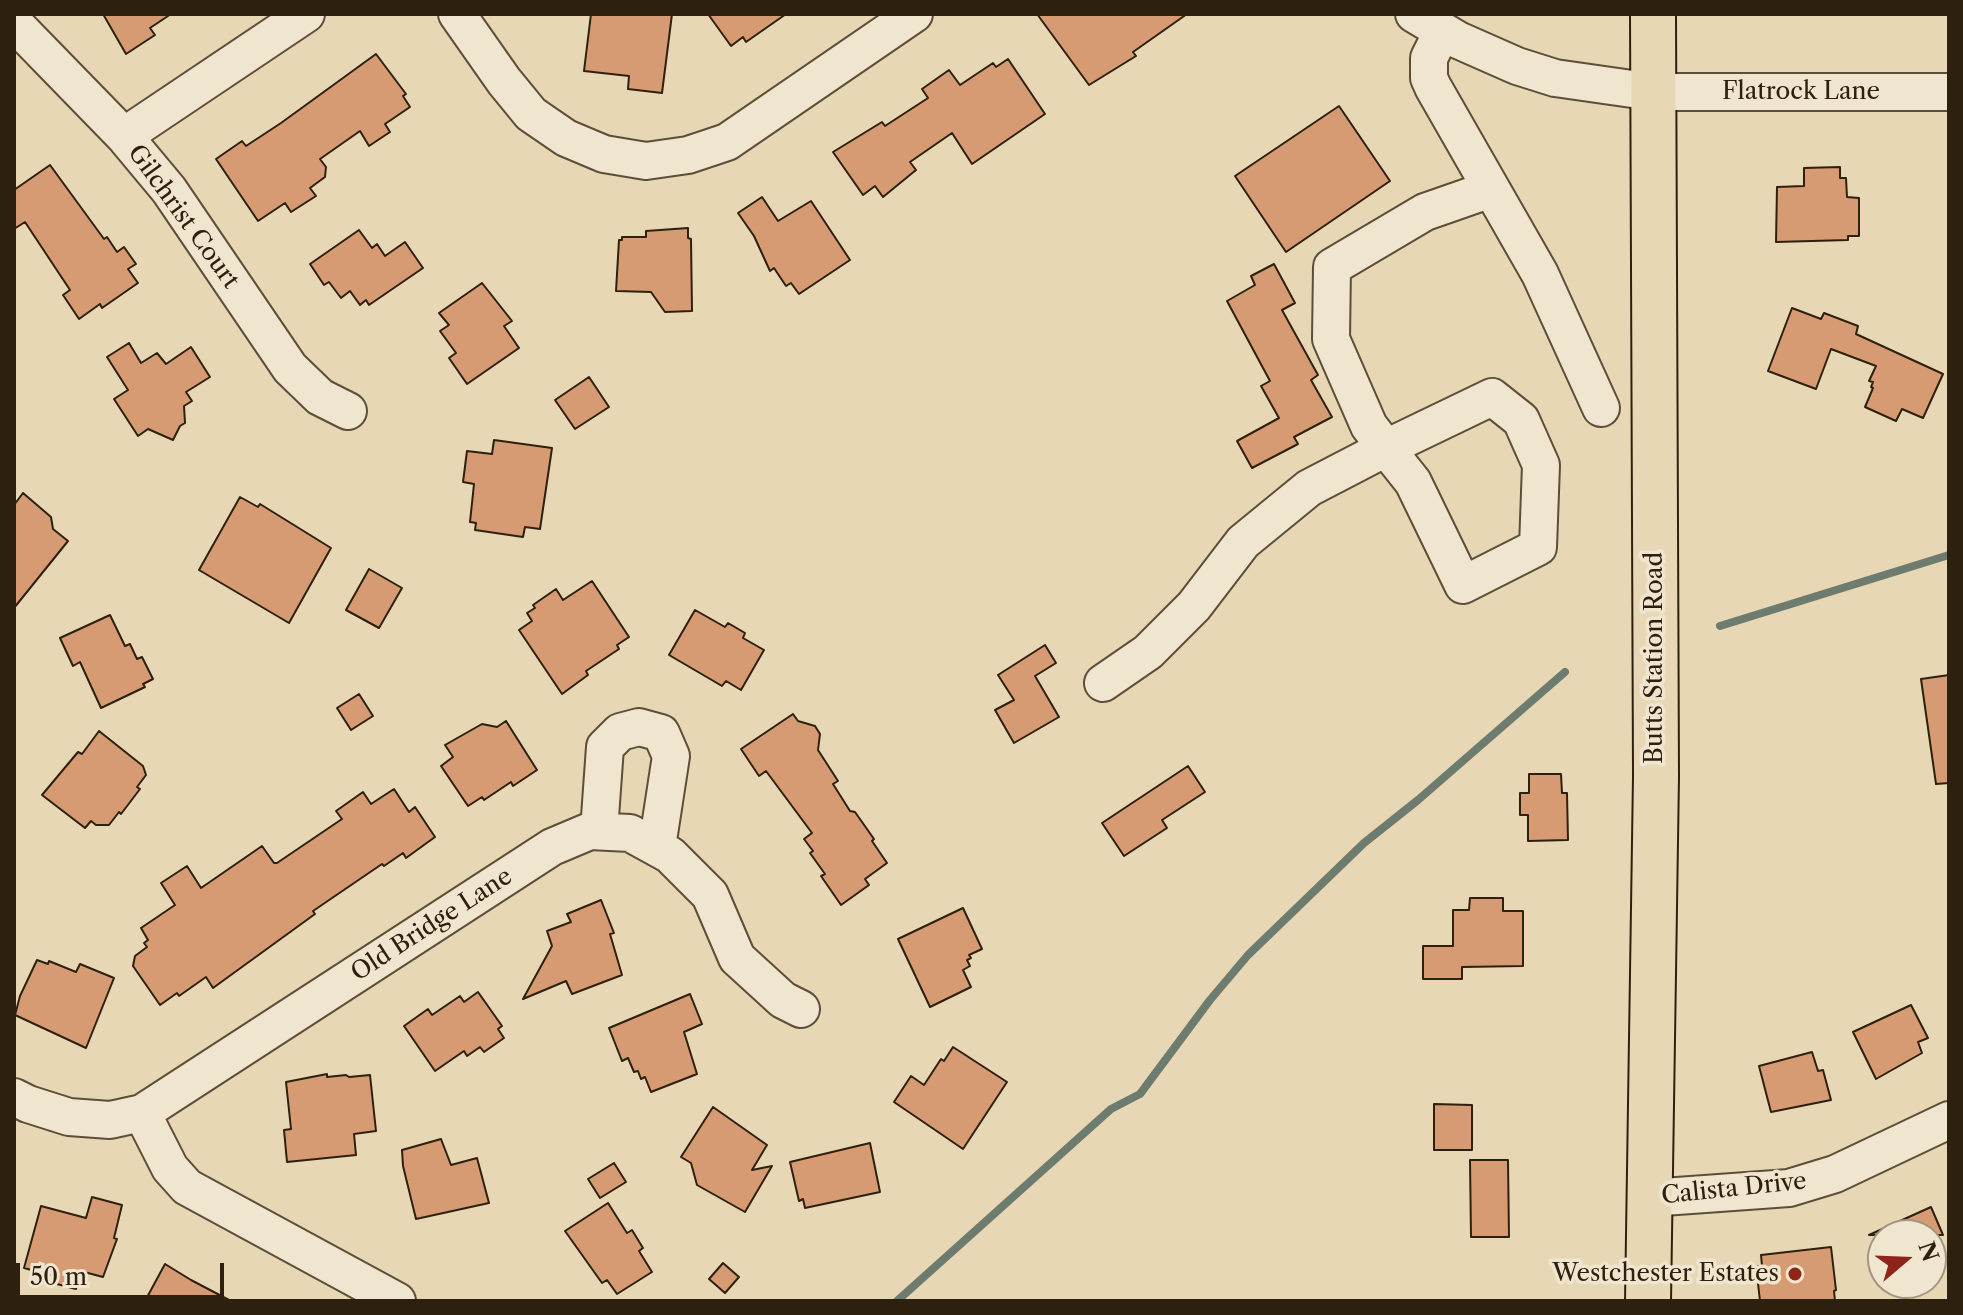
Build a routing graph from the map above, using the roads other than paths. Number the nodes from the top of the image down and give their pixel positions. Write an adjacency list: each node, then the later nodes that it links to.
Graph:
1 (306, 14): 9 (street)
2 (457, 14): 3 (street)
3 (914, 14)
4 (1653, 14): 7 (main road, Butts Station Road)
5 (14, 23): 9 (street, Gilchrist Court)
6 (1428, 23): 7 (street, Flatrock Lane); 10 (street)
7 (1653, 92): 8 (street, Flatrock Lane); 21 (main road, Butts Station Road)
8 (1949, 92)
9 (124, 136): 12 (street, Gilchrist Court)
10 (1491, 189): 11 (street); 13 (street)
11 (1601, 408)
12 (348, 411)
13 (1386, 448): 13 (street); 14 (street)
14 (1103, 683)
15 (599, 831): 16 (street, Old Bridge Lane); 16 (street); 19 (street, Old Bridge Lane)
16 (657, 847): 17 (street, Old Bridge Lane)
17 (801, 1009)
18 (14, 1097): 19 (street, Old Bridge Lane)
19 (142, 1113): 22 (street)
20 (1949, 1120): 21 (street, Calista Drive)
21 (1649, 1198): 23 (main road, Butts Station Road)
22 (397, 1301)
23 (1648, 1301)

